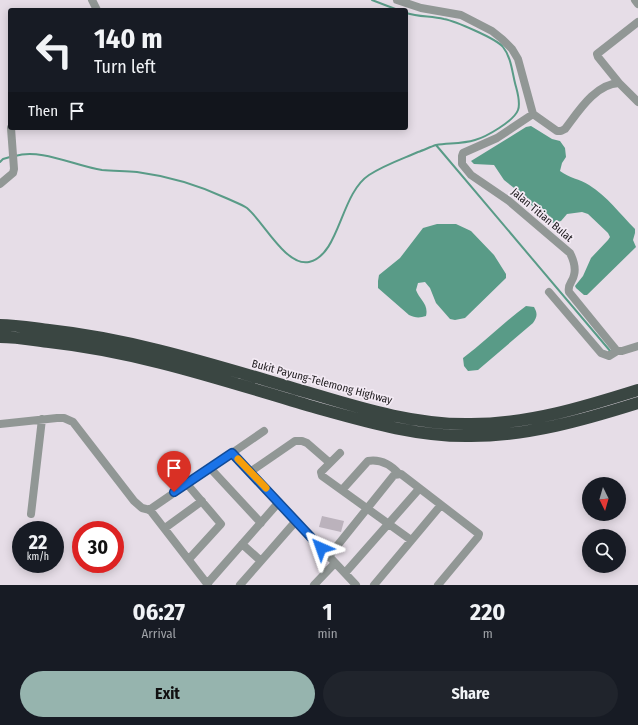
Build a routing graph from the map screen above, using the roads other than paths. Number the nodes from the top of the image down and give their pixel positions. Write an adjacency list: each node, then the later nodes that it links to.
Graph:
1 (397, 0): 7 (street)
2 (635, 0): 3 (street)
3 (638, 4)
4 (638, 22): 5 (street)
5 (619, 83): 6 (street); 7 (street)
6 (638, 102)
7 (533, 114): 14 (street, Jalan Titian Bulat)
8 (11, 130): 9 (street)
9 (0, 184)
10 (549, 292): 14 (street)
11 (0, 325): 15 (highway, Bukit Payung-Telemong Highway)
12 (0, 337): 16 (highway)
13 (638, 346): 14 (street)
14 (617, 351)
15 (638, 390)
16 (638, 402)
17 (42, 419): 18 (street); 33 (street); 34 (street)
18 (0, 424)
19 (264, 431): 20 (street)
20 (232, 453): 23 (street); 24 (street)
21 (340, 453): 22 (street)
22 (330, 463): 24 (street); 28 (street)
23 (210, 468): 26 (street); 36 (street)
24 (250, 472): 30 (street)
25 (396, 475): 27 (street); 28 (street); 32 (street)
26 (186, 484): 29 (street); 33 (street)
27 (419, 489): 31 (street); 37 (street)
28 (342, 490): 32 (street)
29 (202, 501): 38 (street); 42 (street)
30 (279, 502): 35 (street); 36 (street)
31 (440, 505): 39 (street); 51 (street)
32 (367, 508): 37 (street); 41 (street)
33 (149, 510): 38 (street)
34 (31, 514)
35 (296, 521): 41 (street); 43 (street)
36 (261, 523): 40 (street)
37 (389, 524): 39 (street); 45 (street)
38 (165, 528): 42 (street)
39 (411, 540): 50 (street)
40 (242, 544): 43 (street); 47 (street)
41 (329, 556): 44 (street)
42 (189, 559): 47 (street)
43 (261, 561): 48 (street)
44 (335, 563): 45 (street); 46 (street)
45 (345, 573): 49 (street)
46 (317, 584)
47 (207, 585)
48 (240, 585)
49 (356, 585)
50 (374, 585)
51 (438, 585)

